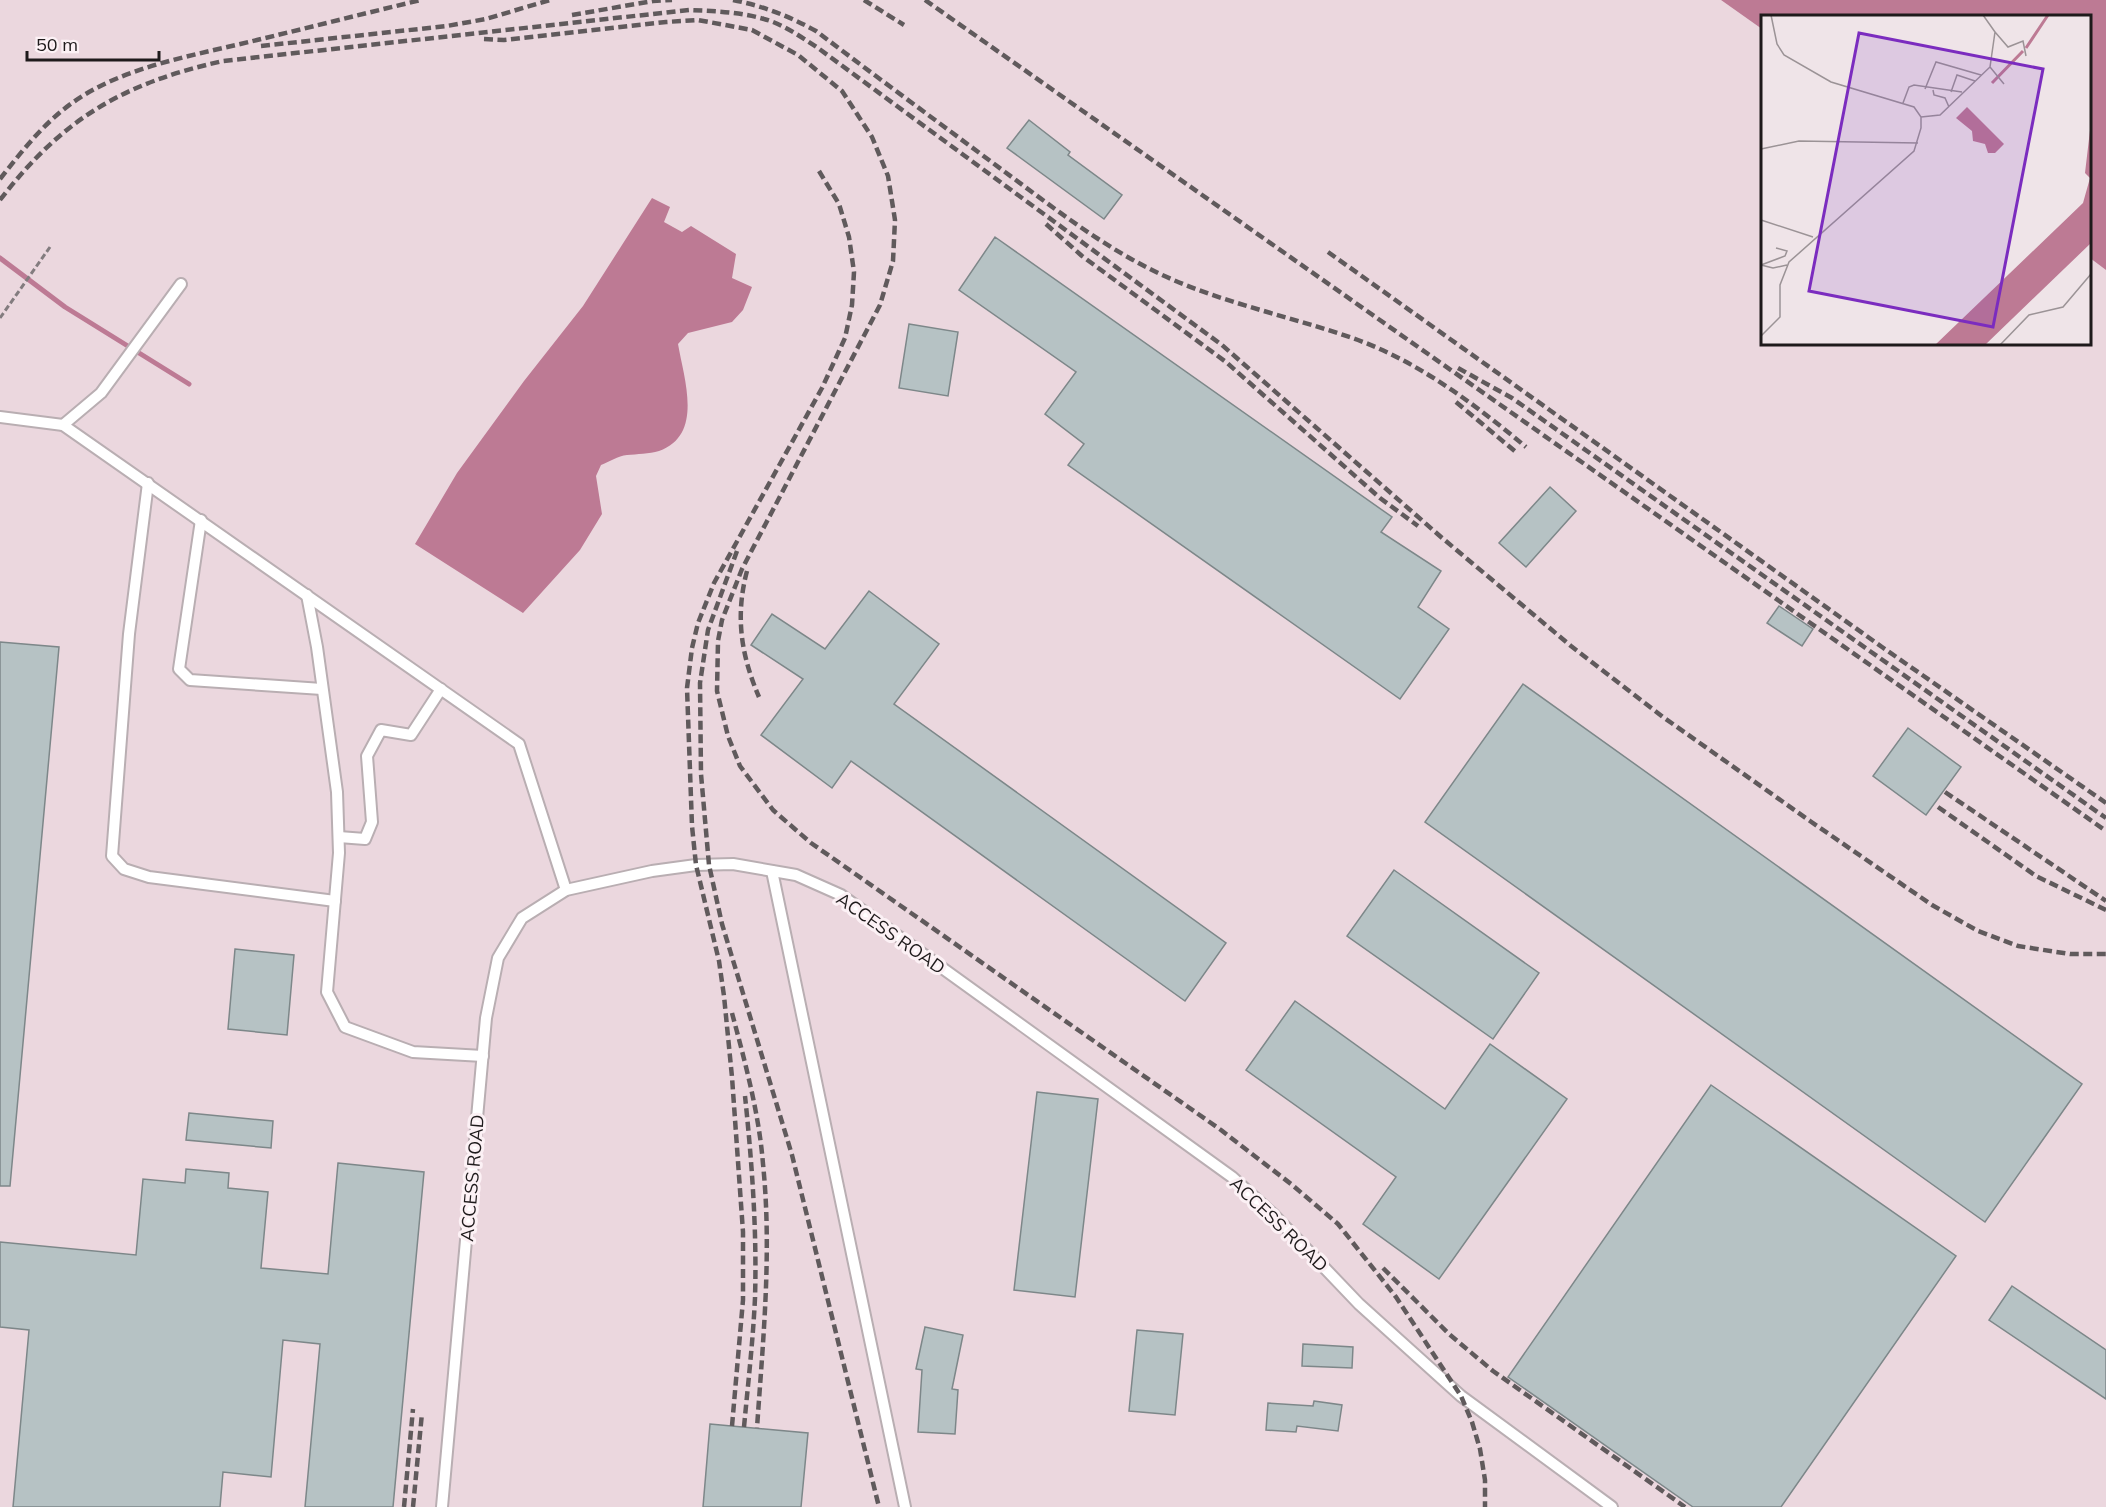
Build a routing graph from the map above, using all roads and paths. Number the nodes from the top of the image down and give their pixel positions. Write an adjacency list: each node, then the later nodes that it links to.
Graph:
1 (50, 247): 3 (path)
2 (181, 284): 5 (lane)
3 (0, 318)
4 (0, 417): 5 (lane)
5 (63, 424): 6 (lane)
6 (148, 483): 7 (lane); 14 (lane)
7 (201, 520): 8 (lane); 9 (lane)
8 (307, 595): 9 (lane); 10 (lane)
9 (322, 689): 11 (lane)
10 (441, 689): 11 (lane); 13 (lane)
11 (339, 837): 14 (lane)
12 (772, 871): 13 (lane, ACCESS ROAD); 17 (lane); 18 (lane, ACCESS ROAD)
13 (566, 890): 15 (lane, ACCESS ROAD)
14 (335, 901): 15 (lane)
15 (483, 1056): 16 (lane, ACCESS ROAD)
16 (442, 1507)
17 (905, 1507)
18 (1612, 1507)

